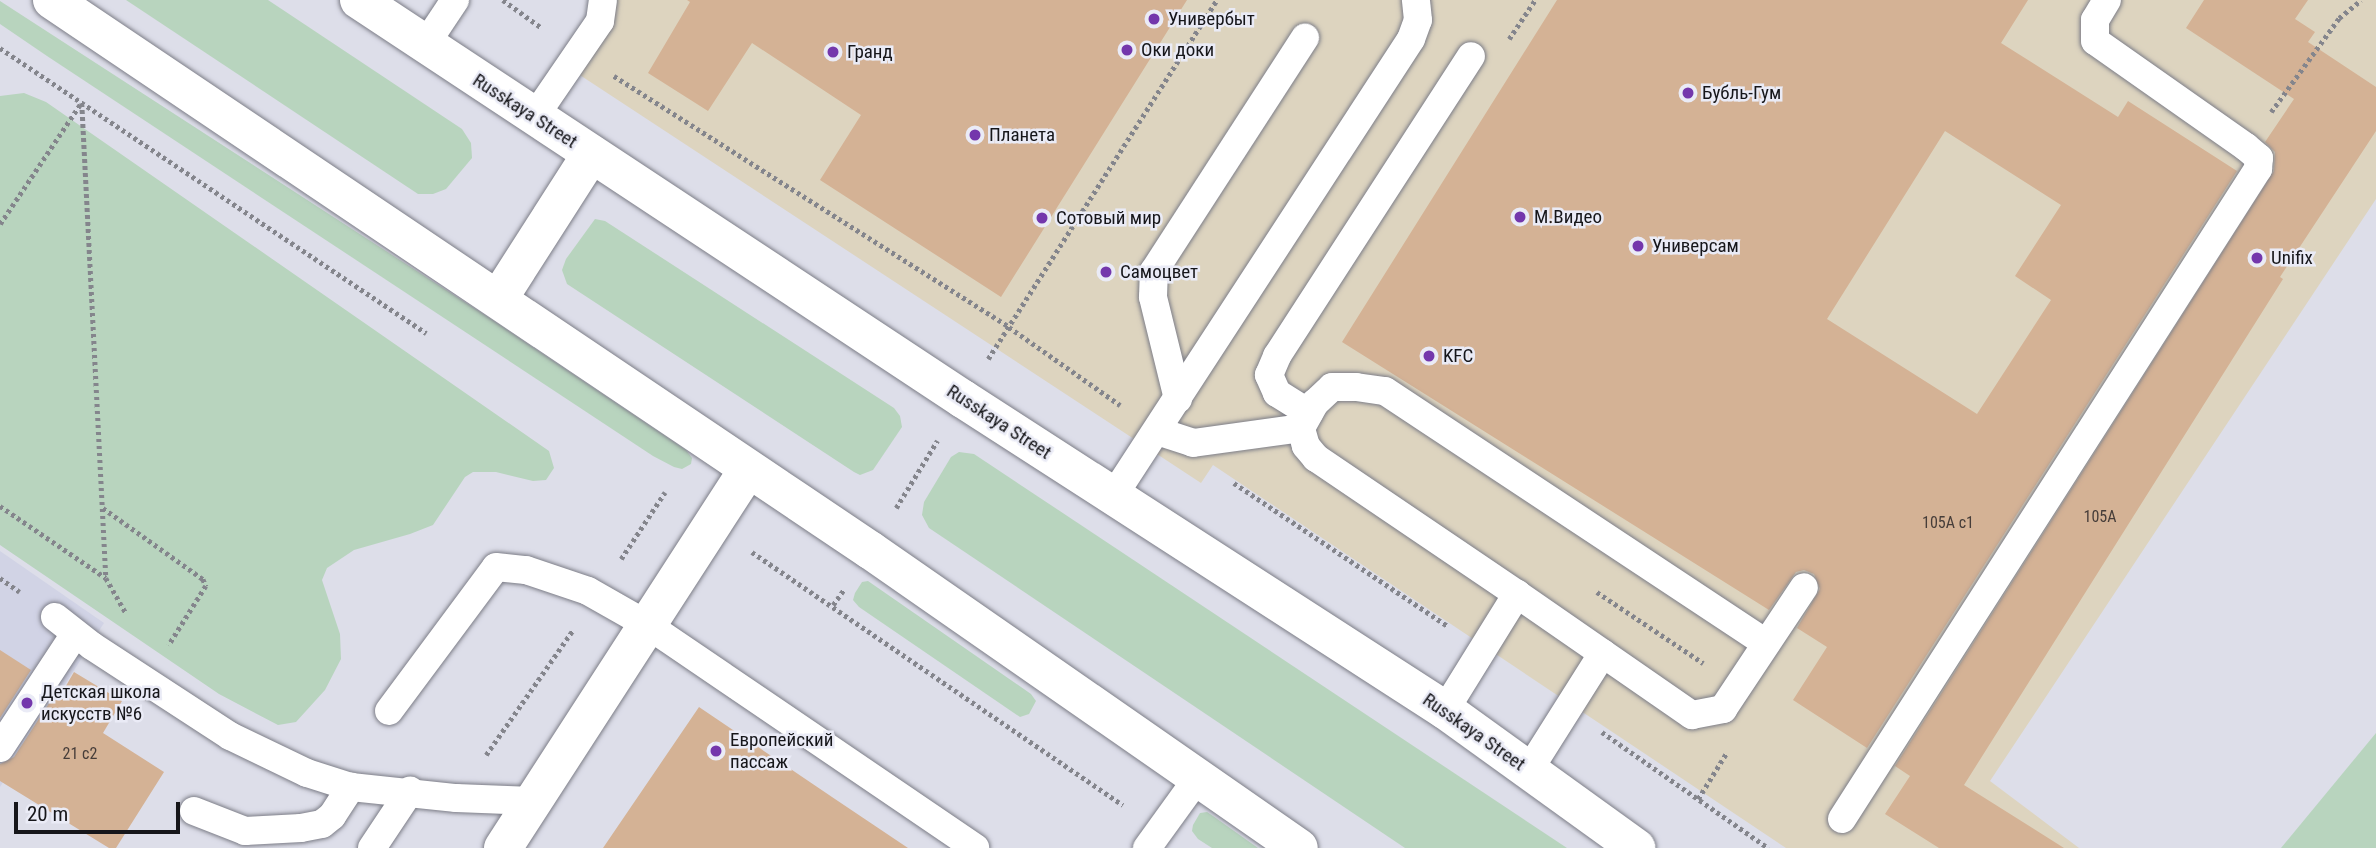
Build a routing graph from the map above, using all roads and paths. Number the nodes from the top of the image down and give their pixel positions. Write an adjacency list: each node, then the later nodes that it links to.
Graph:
1 (52, 0): 18 (main road)
2 (359, 0): 10 (main road, Russkaya Street)
3 (455, 0): 10 (lane)
4 (603, 0): 14 (lane)
5 (1217, 0): 20 (path)
6 (1416, 0): 21 (lane)
7 (2107, 0): 15 (lane)
8 (2361, 0): 15 (path)
9 (1305, 38): 21 (lane)
10 (425, 45): 14 (main road, Russkaya Street)
11 (0, 48): 13 (path)
12 (1471, 57): 22 (lane)
13 (82, 103): 17 (path); 19 (path); 28 (path)
14 (534, 116): 16 (main road, Russkaya Street)
15 (2246, 147): 53 (lane)
16 (591, 154): 18 (main road); 20 (main road, Russkaya Street)
17 (0, 223)
18 (499, 298): 24 (main road)
19 (426, 333)
20 (963, 399): 26 (main road, Russkaya Street); 30 (path)
21 (1178, 399): 23 (lane)
22 (1305, 420): 23 (lane); 33 (lane); 39 (lane)
23 (1157, 431): 26 (lane)
24 (748, 469): 29 (main road); 30 (main road)
25 (664, 492): 34 (path)
26 (1114, 495): 44 (main road, Russkaya Street)
27 (0, 506): 31 (path)
28 (103, 508): 31 (path); 40 (path)
29 (710, 524): 35 (path); 37 (main road)
30 (870, 550): 35 (path); 47 (main road)
31 (106, 578): 36 (path)
32 (1804, 587): 39 (lane)
33 (1517, 594): 41 (lane); 44 (lane)
34 (596, 597): 37 (lane); 43 (lane); 50 (path)
35 (833, 605): 54 (path)
36 (127, 614)
37 (646, 624): 51 (main road); 57 (lane)
38 (159, 637): 40 (path)
39 (1766, 643): 41 (lane)
40 (169, 645): 42 (path)
41 (1603, 653): 46 (lane)
42 (147, 682): 45 (lane); 48 (lane)
43 (389, 710)
44 (1445, 710): 46 (main road, Russkaya Street)
45 (0, 748)
46 (1529, 770): 59 (main road, Russkaya Street)
47 (1197, 779): 54 (lane); 58 (main road)
48 (351, 787): 49 (lane); 52 (lane)
49 (410, 791): 50 (lane); 55 (lane)
50 (456, 798): 51 (lane)
51 (533, 801): 56 (main road)
52 (194, 811)
53 (1842, 819)
54 (1154, 840)
55 (372, 848)
56 (503, 848)
57 (975, 848)
58 (1298, 848)
59 (1636, 848)

